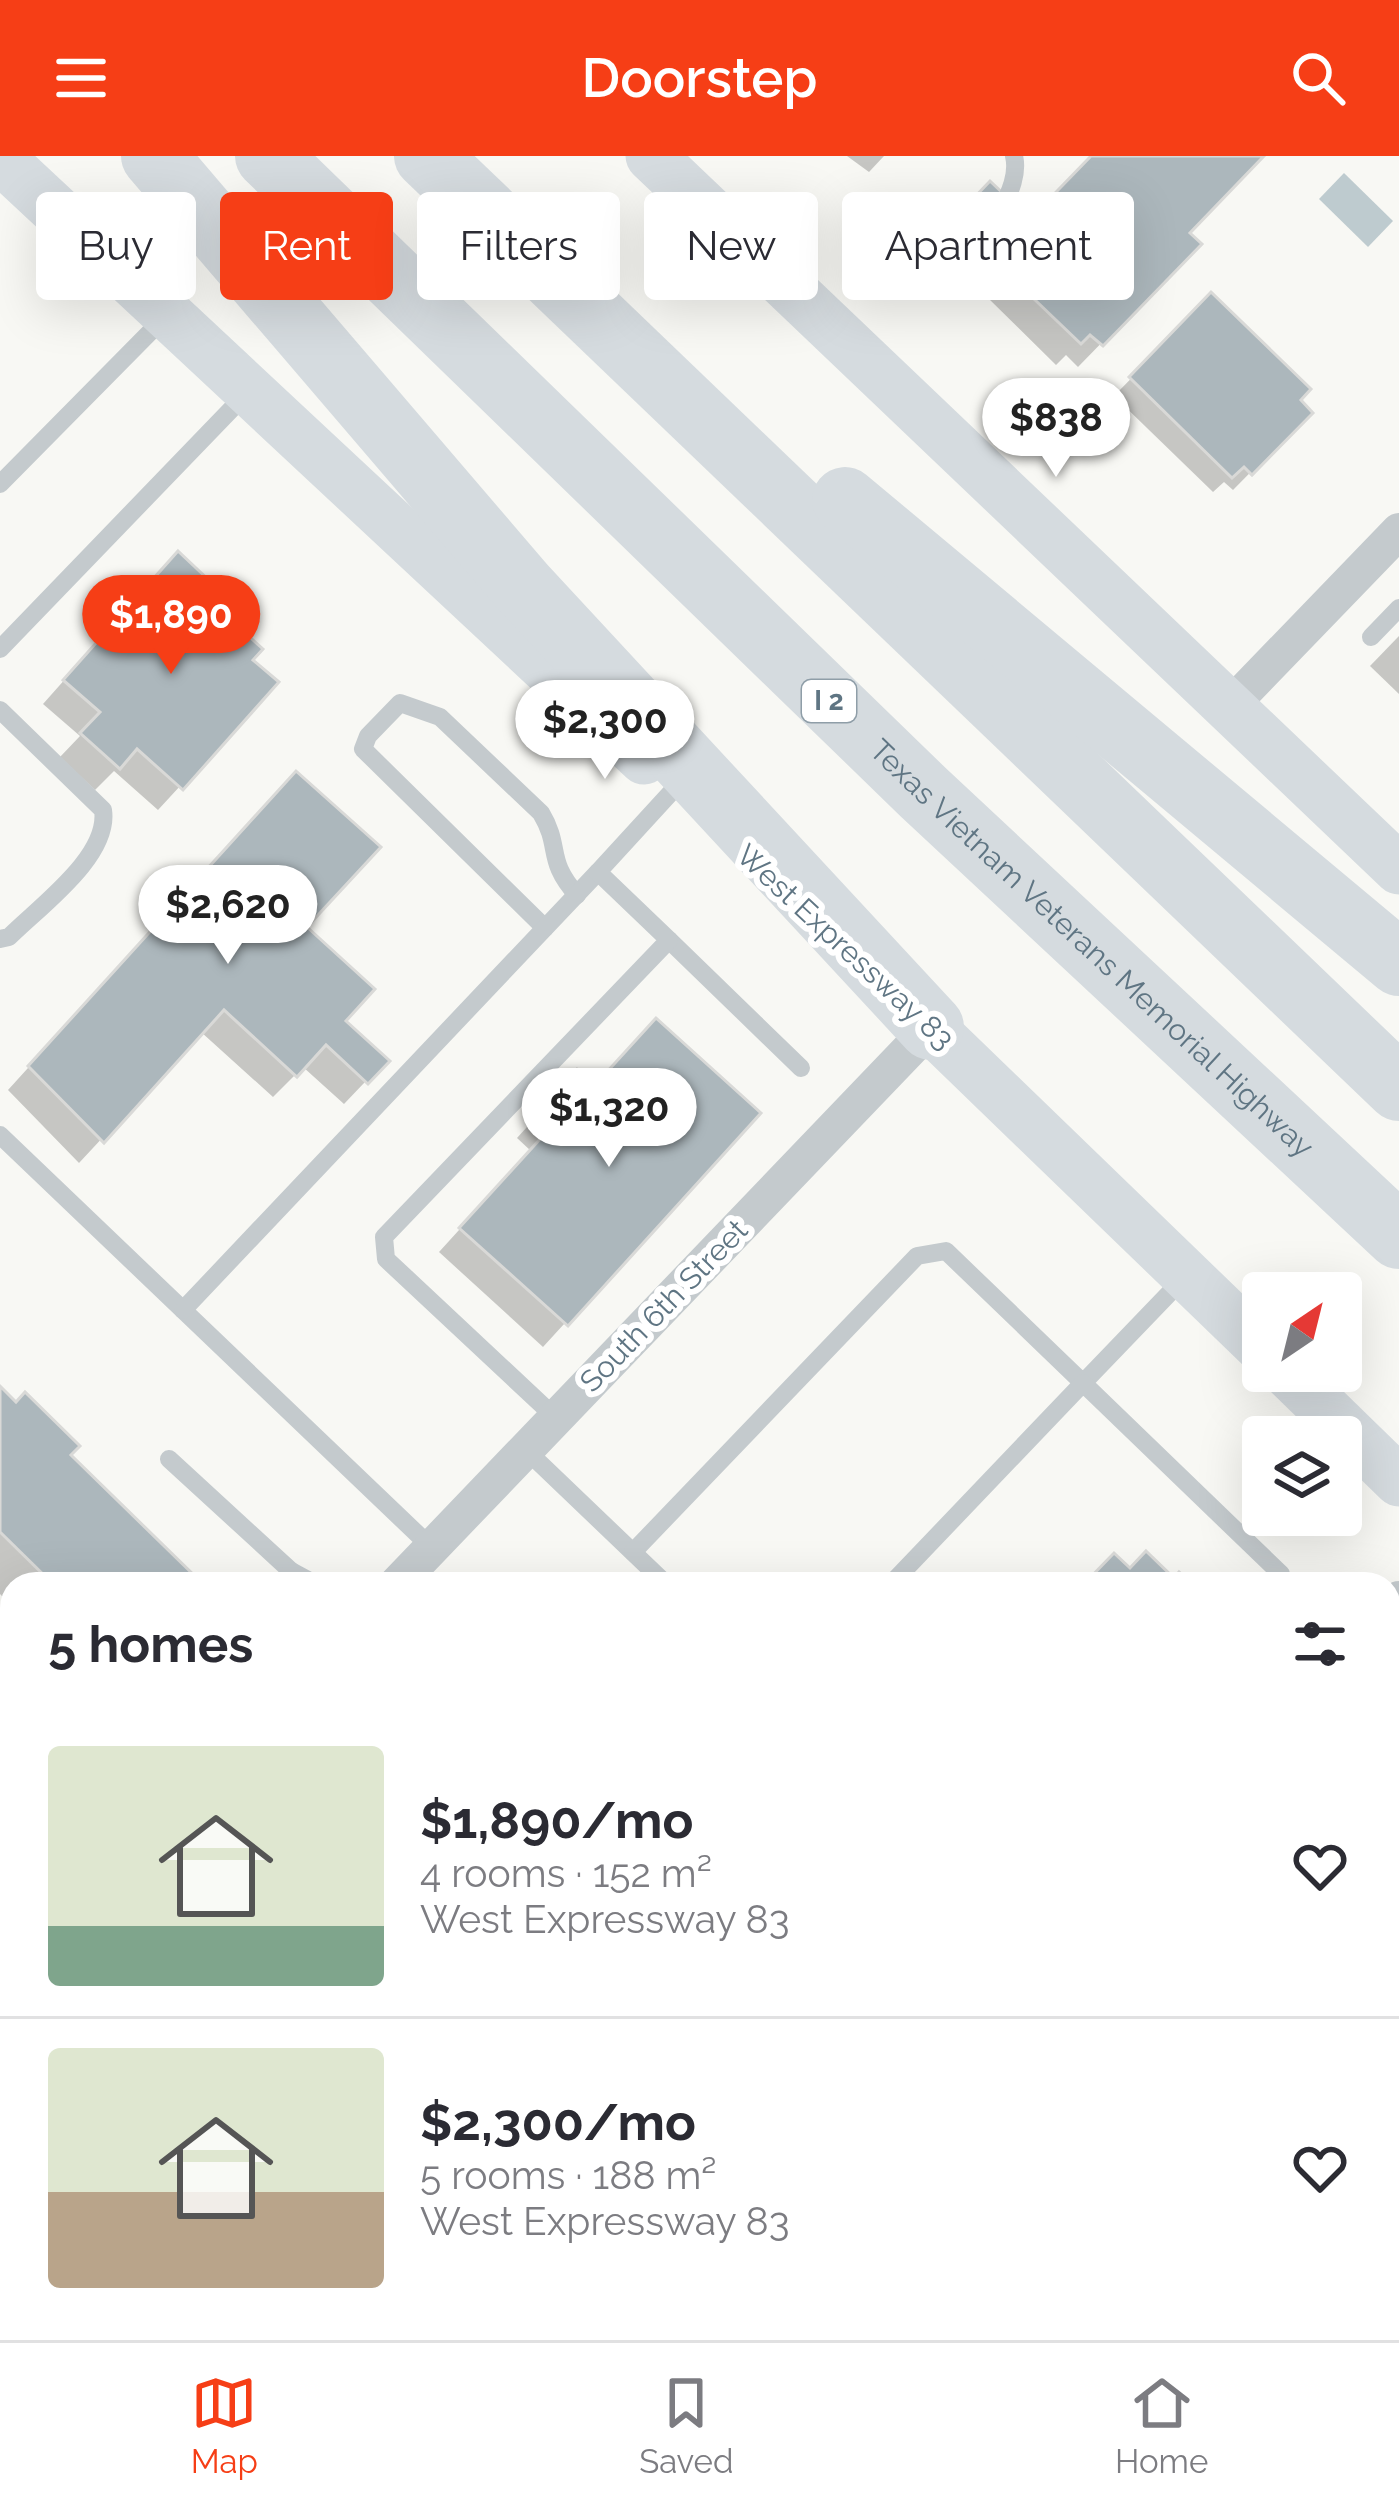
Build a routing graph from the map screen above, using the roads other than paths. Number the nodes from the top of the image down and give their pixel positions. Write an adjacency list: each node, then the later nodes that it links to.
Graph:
1 (154, 156): 26 (highway)
2 (268, 156): 30 (highway, Texas Vietnam Veterans Memorial Highway / I 2)
3 (427, 156): 28 (highway)
4 (446, 156): 25 (highway)
5 (651, 156): 16 (main road)
6 (1014, 156): 8 (lane)
7 (0, 158): 9 (main road, West Expressway 83)
8 (1012, 192)
9 (168, 315): 10 (main road, West Expressway 83); 11 (lane)
10 (249, 391): 15 (lane); 18 (main road, West Expressway 83)
11 (0, 484)
12 (1399, 530): 16 (street)
13 (1399, 608): 14 (lane)
14 (1371, 637)
15 (0, 649)
16 (1230, 706): 19 (main road)
17 (0, 710): 23 (lane)
18 (675, 788): 20 (lane); 26 (main road, West Expressway 83)
19 (1399, 869)
20 (598, 872): 21 (lane); 24 (lane)
21 (577, 895): 22 (lane); 22 (lane)
22 (545, 928): 32 (lane)
23 (0, 939)
24 (669, 940): 27 (lane); 36 (lane)
25 (1399, 963)
26 (931, 1027): 31 (main road, West Expressway 83); 36 (street, South 6th Street)
27 (801, 1068)
28 (1399, 1088)
29 (0, 1135): 32 (lane)
30 (1399, 1236)
31 (1186, 1275): 33 (main road, West Expressway 83); 34 (lane)
32 (182, 1310): 40 (lane)
33 (1242, 1329)
34 (1083, 1383): 41 (lane); 45 (lane); 46 (lane)
35 (1308, 1392): 39 (main road)
36 (556, 1418): 37 (street, South 6th Street)
37 (526, 1450): 40 (street, South 6th Street); 41 (lane)
38 (169, 1459): 42 (lane)
39 (1399, 1481)
40 (432, 1548): 43 (street, South 6th Street)
41 (633, 1552): 44 (lane)
42 (289, 1572)
43 (409, 1572)
44 (654, 1572)
45 (902, 1572)
46 (1279, 1572)

